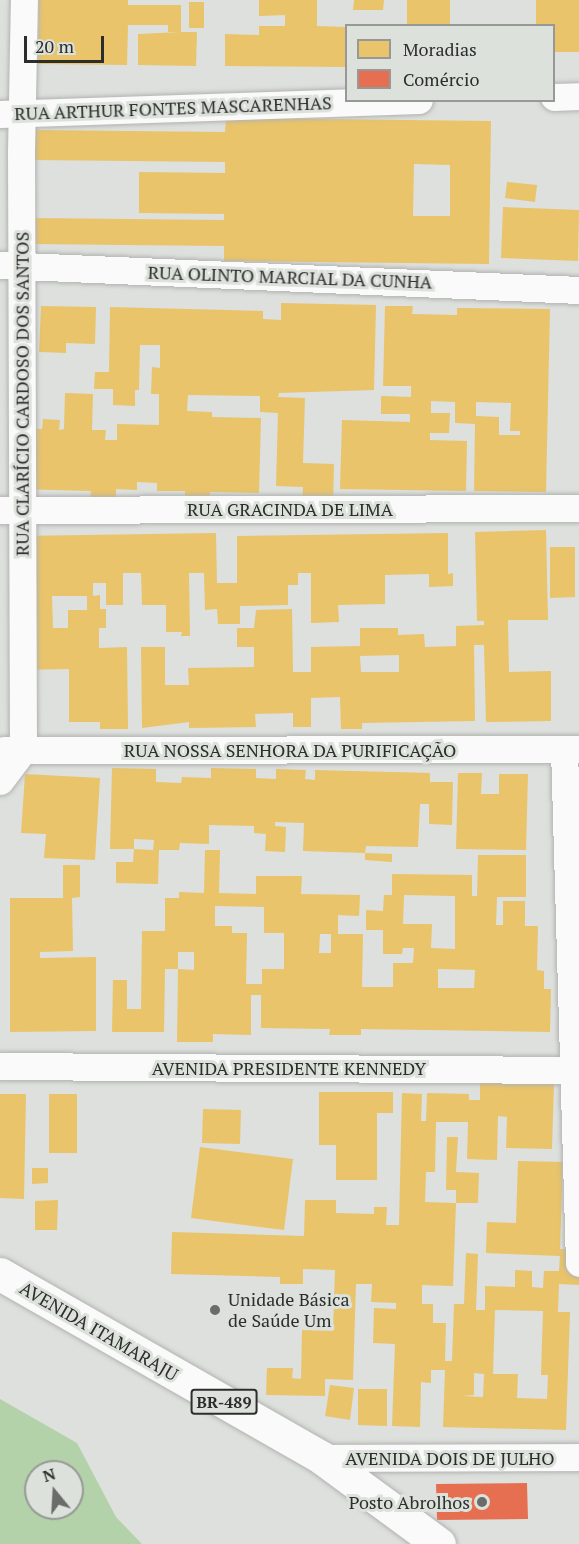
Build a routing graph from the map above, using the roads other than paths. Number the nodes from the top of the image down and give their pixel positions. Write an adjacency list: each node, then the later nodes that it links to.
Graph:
1 (24, 0): 5 (street, RUA CLARÍCIO CARDOSO DOS SANTOS)
2 (555, 96): 3 (street)
3 (579, 96)
4 (356, 102): 5 (street, RUA ARTHUR FONTES MASCARENHAS)
5 (11, 113): 6 (street, RUA CLARÍCIO CARDOSO DOS SANTOS)
6 (10, 152): 7 (street, RUA CLARÍCIO CARDOSO DOS SANTOS)
7 (11, 265): 8 (street, RUA OLINTO MARCIAL DA CUNHA); 10 (street, RUA CLARÍCIO CARDOSO DOS SANTOS)
8 (579, 290)
9 (579, 508): 10 (street, RUA GRACINDA DE LIMA)
10 (11, 510): 12 (street, RUA CLARÍCIO CARDOSO DOS SANTOS)
11 (572, 749): 12 (street, RUA NOSSA SENHORA DA PURIFICAÇÃO); 15 (street)
12 (11, 750): 13 (street)
13 (0, 781)
14 (0, 1066): 15 (street, AVENIDA PRESIDENTE KENNEDY)
15 (577, 1070): 16 (street)
16 (579, 1263)
17 (0, 1274): 19 (main road, AVENIDA ITAMARAJU / BR-489)
18 (579, 1457): 19 (street, AVENIDA DOIS DE JULHO)
19 (321, 1458): 20 (main road, AVENIDA ITAMARAJU / BR-489)
20 (439, 1544)

